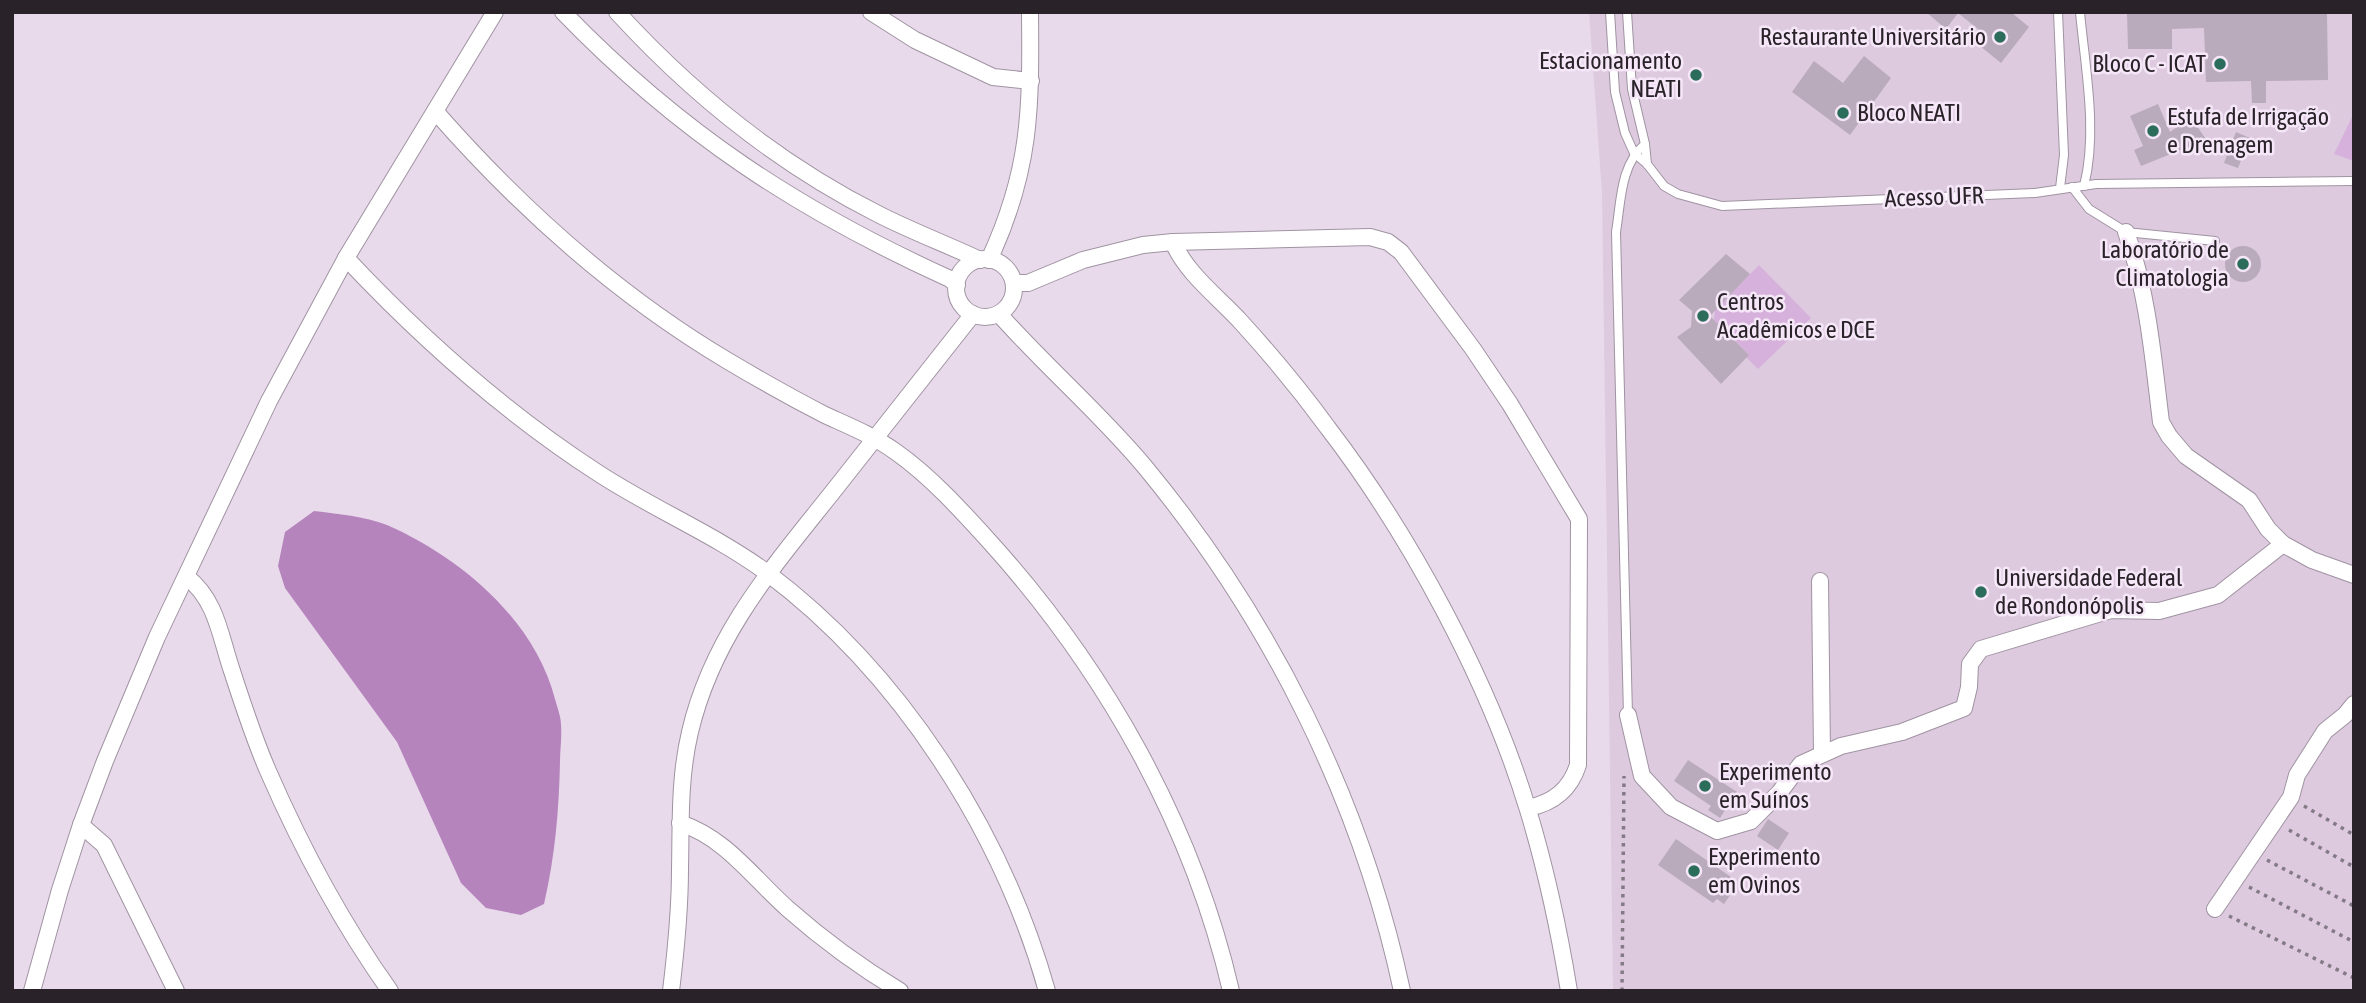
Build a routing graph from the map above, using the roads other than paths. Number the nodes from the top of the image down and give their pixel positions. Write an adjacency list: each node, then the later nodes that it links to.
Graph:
1 (495, 12): 13 (street)
2 (563, 12): 27 (street)
3 (617, 12): 25 (street)
4 (871, 12): 10 (street)
5 (1030, 12): 10 (street)
6 (1610, 12): 12 (lane, Acesso UFR)
7 (1627, 12): 11 (lane)
8 (2057, 12): 20 (lane)
9 (2080, 12): 18 (lane)
10 (1031, 81): 25 (street)
11 (1632, 89): 12 (lane); 14 (lane)
12 (1615, 92): 15 (lane, Acesso UFR)
13 (435, 111): 24 (street); 30 (street)
14 (1645, 144): 15 (lane); 16 (lane)
15 (1634, 153): 16 (lane, Acesso UFR); 37 (lane)
16 (1647, 164): 20 (lane, Acesso UFR)
17 (2354, 181): 18 (lane, Acesso UFR)
18 (2084, 186): 19 (lane, Acesso UFR)
19 (2072, 187): 20 (lane, Acesso UFR); 21 (lane)
20 (2060, 188)
21 (2126, 232): 23 (lane); 31 (street)
22 (1173, 242): 26 (street); 39 (street); 39 (street)
23 (2215, 242)
24 (346, 258): 32 (street); 34 (street)
25 (985, 260): 26 (street); 27 (street)
26 (1014, 283): 29 (street)
27 (957, 285): 28 (street)
28 (973, 314): 29 (street); 30 (street)
29 (999, 314): 50 (street)
30 (875, 438): 32 (street); 49 (street)
31 (2283, 544): 33 (street); 38 (street)
32 (768, 574): 40 (street); 48 (street)
33 (2354, 575)
34 (187, 577): 41 (street); 45 (street)
35 (1820, 581): 38 (street)
36 (2354, 704): 42 (street)
37 (1628, 715): 38 (street)
38 (1822, 754)
39 (1528, 808): 51 (street)
40 (680, 823): 46 (street); 47 (street)
41 (81, 825): 43 (street); 44 (street)
42 (2215, 909)
43 (32, 991)
44 (176, 991)
45 (390, 991)
46 (671, 991)
47 (900, 991)
48 (1047, 991)
49 (1231, 991)
50 (1402, 991)
51 (1569, 991)

